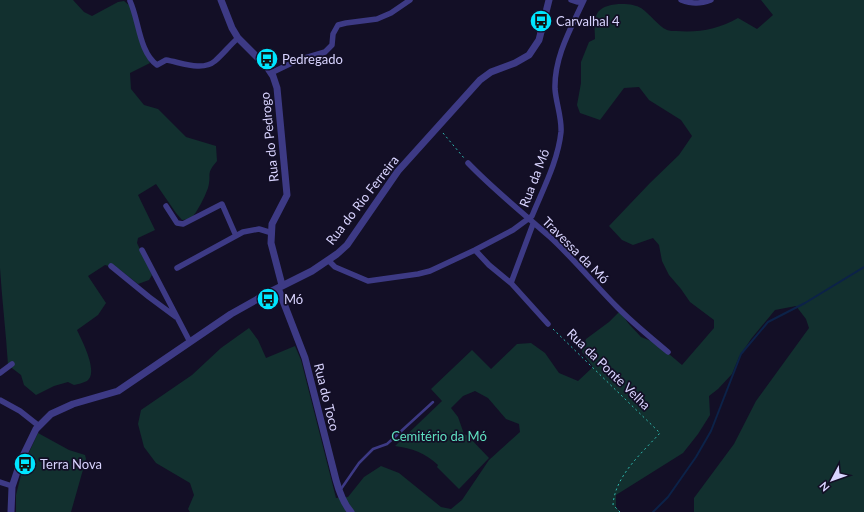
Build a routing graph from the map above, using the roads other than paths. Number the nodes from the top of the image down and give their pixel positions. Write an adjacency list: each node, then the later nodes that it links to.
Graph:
1 (130, 0): 9 (street)
2 (221, 0): 9 (street, Rua do Pedrogo)
3 (410, 0): 10 (street)
4 (549, 0): 18 (street, Rua do Rio Ferreira)
5 (571, 0): 8 (street)
6 (681, 0): 7 (street)
7 (711, 0)
8 (583, 1): 13 (street, Rua da Mó)
9 (238, 38): 10 (street, Rua do Pedrogo)
10 (271, 72): 14 (street, Rua do Pedrogo)
11 (468, 163): 13 (street, Travessa da Mó)
12 (166, 206): 15 (street)
13 (531, 221): 17 (street, Rua da Mó); 21 (street); 28 (street, Travessa da Mó)
14 (272, 233): 15 (street); 22 (street, Rua do Pedrogo)
15 (236, 236): 20 (street)
16 (142, 250): 23 (street)
17 (475, 250): 18 (street, Rua da Mó); 21 (street)
18 (328, 260): 22 (street, Rua do Rio Ferreira)
19 (111, 266): 24 (street)
20 (177, 268)
21 (511, 283): 26 (street)
22 (280, 286): 27 (street, Rua do Rio Ferreira); 36 (street, Rua do Toco)
23 (164, 291): 24 (street); 25 (street)
24 (155, 302): 25 (street)
25 (178, 318): 27 (street)
26 (548, 324)
27 (190, 342): 33 (street, Rua do Rio Ferreira)
28 (668, 352)
29 (12, 364): 30 (street)
30 (0, 373)
31 (0, 400): 33 (street)
32 (433, 402): 36 (lane)
33 (39, 426): 35 (street, Rua do Rio Ferreira)
34 (0, 482): 35 (street)
35 (12, 486): 37 (street, Rua do Rio Ferreira)
36 (339, 491): 38 (street, Rua do Toco)
37 (11, 512)
38 (352, 512)

